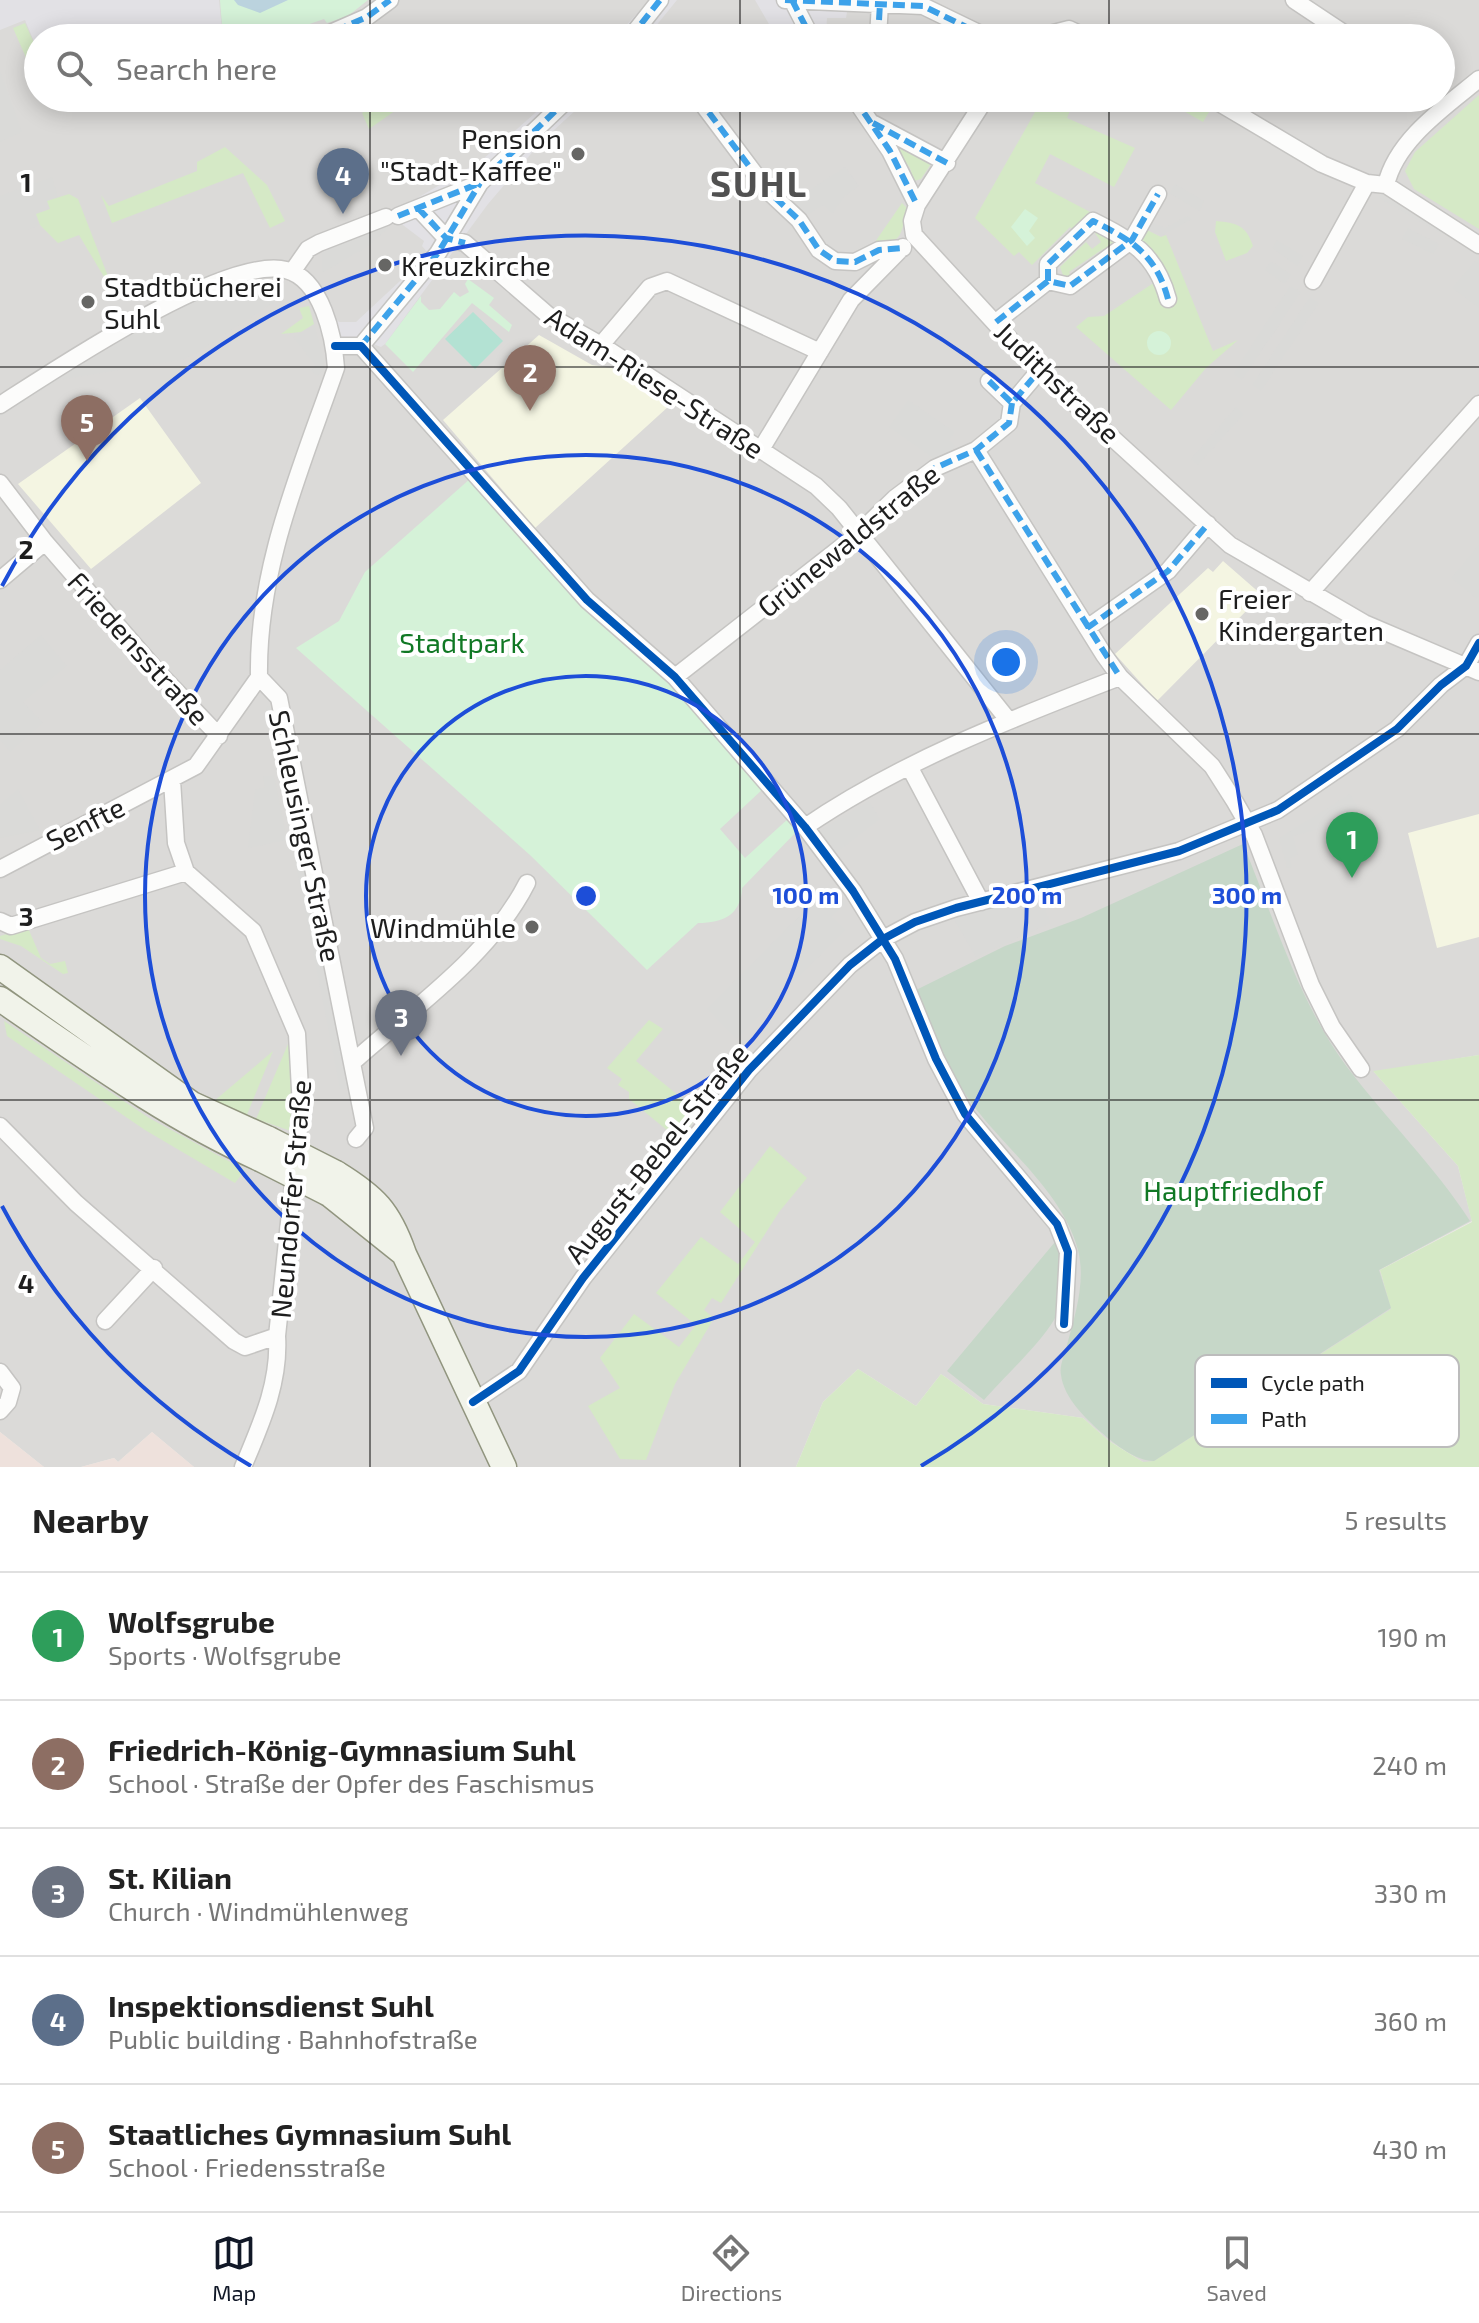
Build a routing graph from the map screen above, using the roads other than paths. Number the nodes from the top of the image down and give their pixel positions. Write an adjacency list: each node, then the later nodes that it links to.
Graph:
1 (390, 0): 8 (street)
2 (660, 0): 9 (street)
3 (785, 0): 4 (street)
4 (792, 0): 6 (street); 10 (street)
5 (1294, 0): 13 (street)
6 (856, 1): 7 (street)
7 (880, 3): 11 (street); 12 (street)
8 (347, 24)
9 (641, 24)
10 (804, 24)
11 (879, 24)
12 (960, 24)
13 (1330, 24)
14 (1479, 79): 15 (street)
15 (1455, 94)
16 (554, 112): 24 (street)
17 (713, 112): 32 (street)
18 (864, 112): 22 (street)
19 (978, 112): 23 (street)
20 (1234, 112): 25 (street)
21 (1435, 112): 26 (street)
22 (870, 121): 23 (street); 28 (street)
23 (947, 163): 28 (street)
24 (480, 183): 29 (street); 30 (street)
25 (1367, 183): 26 (street); 36 (street)
26 (1386, 185): 33 (street)
27 (1158, 194): 31 (street)
28 (917, 205): 32 (street)
29 (418, 208): 30 (street); 34 (street)
30 (446, 238): 39 (street, Adam-Riese-Straße); 41 (street)
31 (1132, 240): 35 (street); 35 (street); 37 (street)
32 (909, 242): 38 (street, Judithstraße); 42 (street)
33 (1479, 245)
34 (292, 272): 40 (street, Schleusinger Straße); 47 (street)
35 (1048, 281): 38 (street)
36 (1313, 281)
37 (1168, 299)
38 (996, 322): 43 (street, Judithstraße)
39 (601, 345): 42 (street); 49 (street, Adam-Riese-Straße)
40 (335, 346): 41 (street); 59 (street, Schleusinger Straße)
41 (361, 346): 60 (street)
42 (820, 352): 49 (street)
43 (1039, 371): 45 (street, Grünewaldstraße); 51 (street, Judithstraße)
44 (989, 381): 45 (street)
45 (1012, 403): 48 (street, Grünewaldstraße)
46 (1479, 404): 55 (street)
47 (0, 405)
48 (976, 450): 52 (street, Grünewaldstraße); 56 (street)
49 (760, 451): 52 (street, Adam-Riese-Straße)
50 (0, 483): 53 (street, Friedensstraße)
51 (1208, 524): 55 (street, Judithstraße); 56 (street)
52 (858, 534): 60 (street, Grünewaldstraße); 62 (street, Adam-Riese-Straße)
53 (45, 542): 54 (street); 63 (street, Friedensstraße)
54 (0, 580)
55 (1310, 593): 58 (street, Judithstraße)
56 (1087, 628): 61 (street)
57 (1479, 643): 58 (street)
58 (1473, 669): 66 (street, August-Bebel-Straße)
59 (259, 677): 63 (street, Senfte); 76 (street, Schleusinger Straße)
60 (675, 677): 67 (street)
61 (1120, 677): 62 (street); 66 (street)
62 (1009, 721): 64 (street)
63 (219, 736): 65 (street, Senfte)
64 (910, 768): 67 (street); 71 (street)
65 (172, 780): 68 (street, Senfte); 69 (street)
66 (1248, 825): 71 (street, August-Bebel-Straße); 77 (street)
67 (805, 827): 73 (street)
68 (0, 869)
69 (186, 872): 72 (street); 84 (street, Neundorfer Straße)
70 (527, 883): 76 (street)
71 (978, 895): 73 (street, August-Bebel-Straße)
72 (0, 921)
73 (883, 939): 83 (street); 86 (street, August-Bebel-Straße)
74 (0, 967): 80 (main road)
75 (0, 999): 80 (main road)
76 (353, 1062): 79 (street, Schleusinger Straße)
77 (1361, 1069)
78 (0, 1126): 81 (street)
79 (356, 1139)
80 (265, 1149): 86 (main road, bridge)
81 (154, 1268): 82 (street); 84 (street)
82 (105, 1321)
83 (1064, 1324)
84 (277, 1336): 88 (street, Neundorfer Straße)
85 (3, 1375): 87 (street)
86 (473, 1402): 89 (main road)
87 (0, 1411)
88 (243, 1467)
89 (504, 1467)

